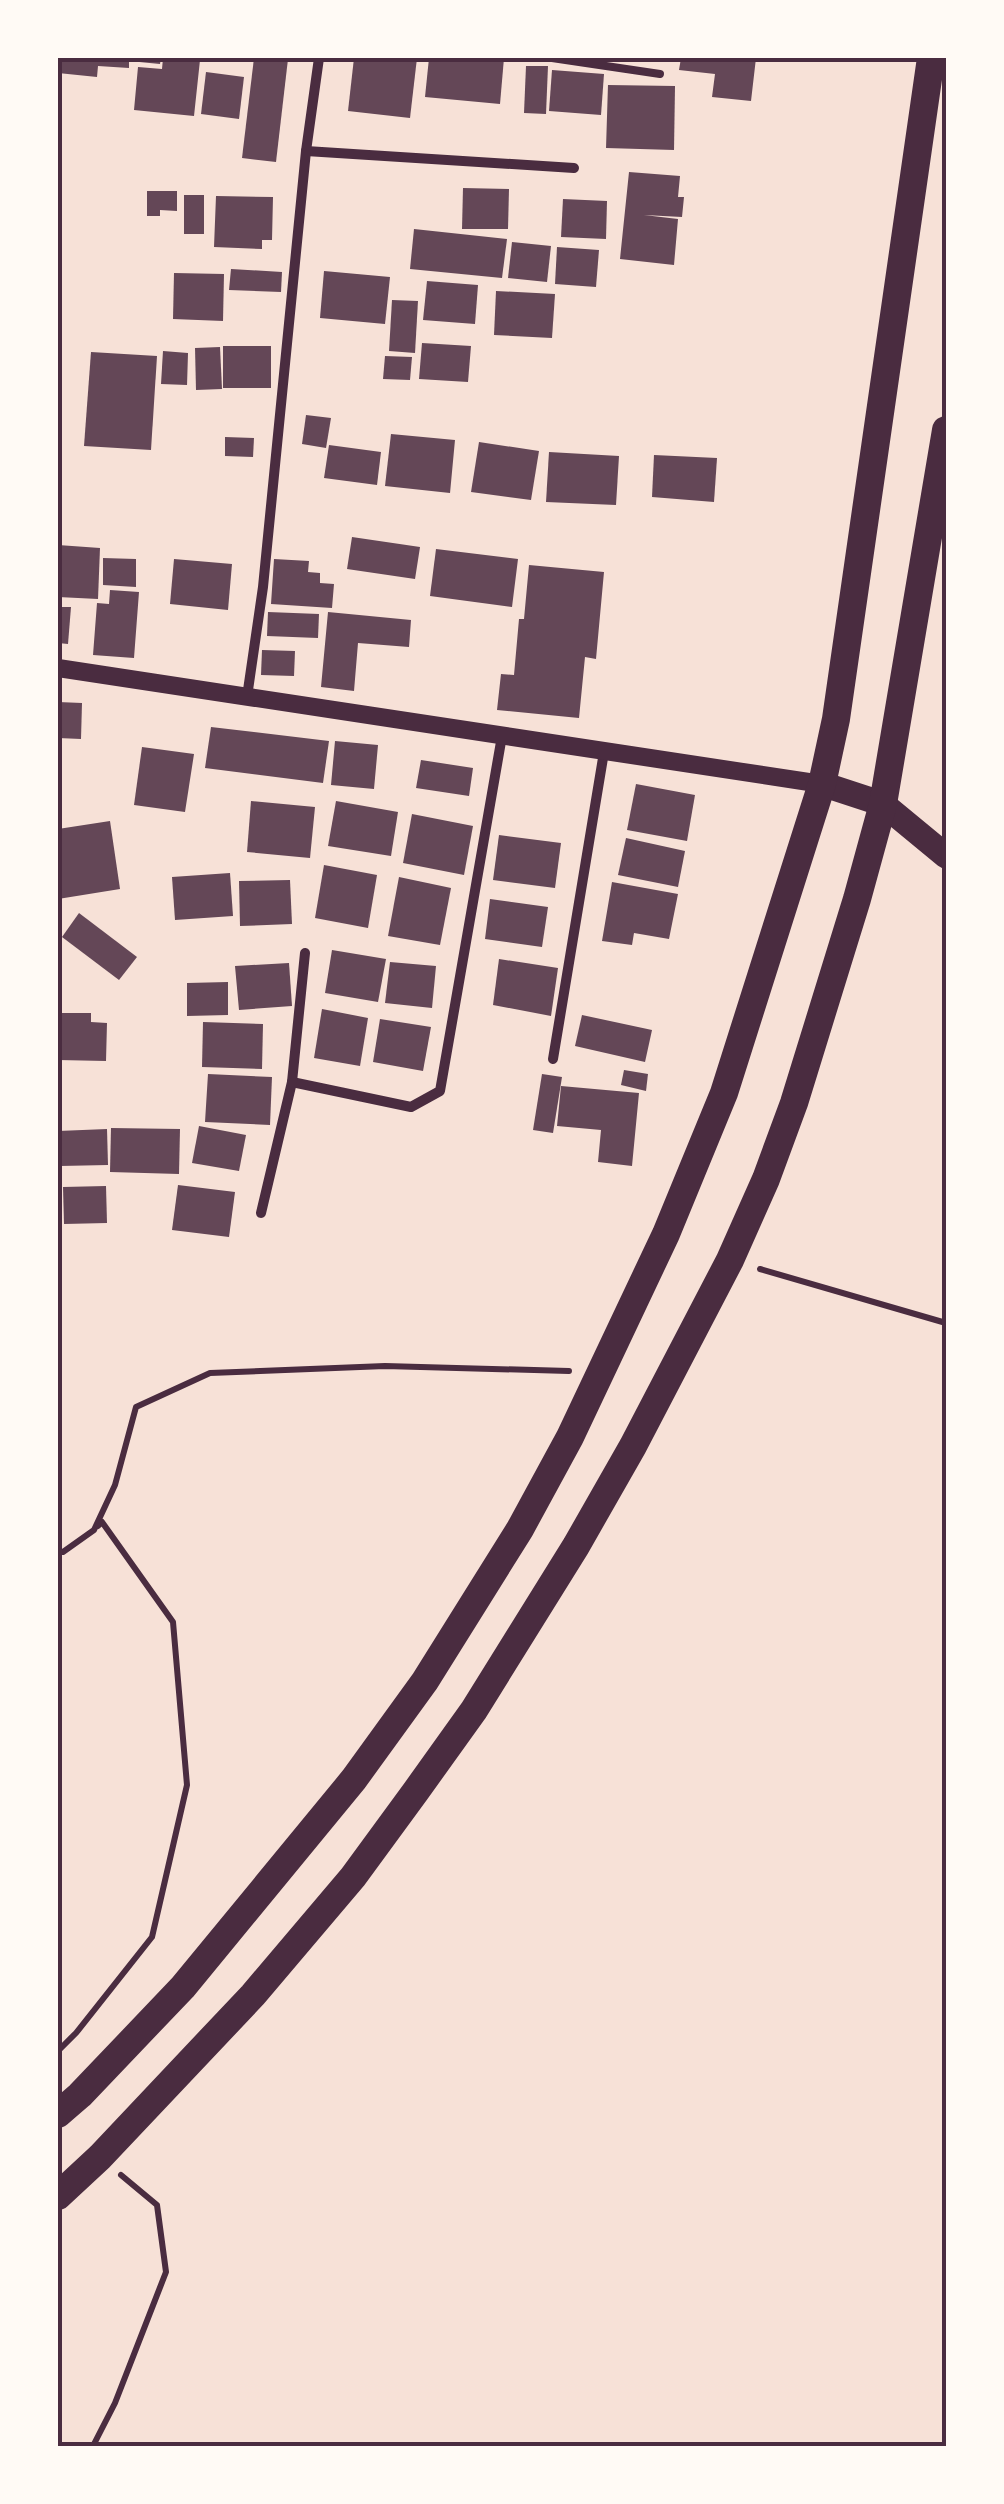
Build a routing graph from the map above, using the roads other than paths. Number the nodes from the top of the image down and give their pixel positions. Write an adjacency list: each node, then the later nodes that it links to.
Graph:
1 (319, 58): 5 (street)
2 (552, 58): 4 (lane)
3 (931, 58): 12 (highway)
4 (660, 74)
5 (306, 151): 6 (street); 9 (street)
6 (574, 168)
7 (946, 430): 13 (highway)
8 (58, 668): 9 (street)
9 (247, 697): 10 (street)
10 (502, 736): 11 (street); 17 (street)
11 (604, 752): 12 (street); 16 (street)
12 (822, 784): 13 (main road); 19 (highway)
13 (882, 804): 14 (main road); 20 (highway)
14 (946, 856)
15 (306, 954): 17 (street)
16 (553, 1059)
17 (292, 1082): 18 (street)
18 (261, 1213)
19 (58, 2114)
20 (58, 2196)

